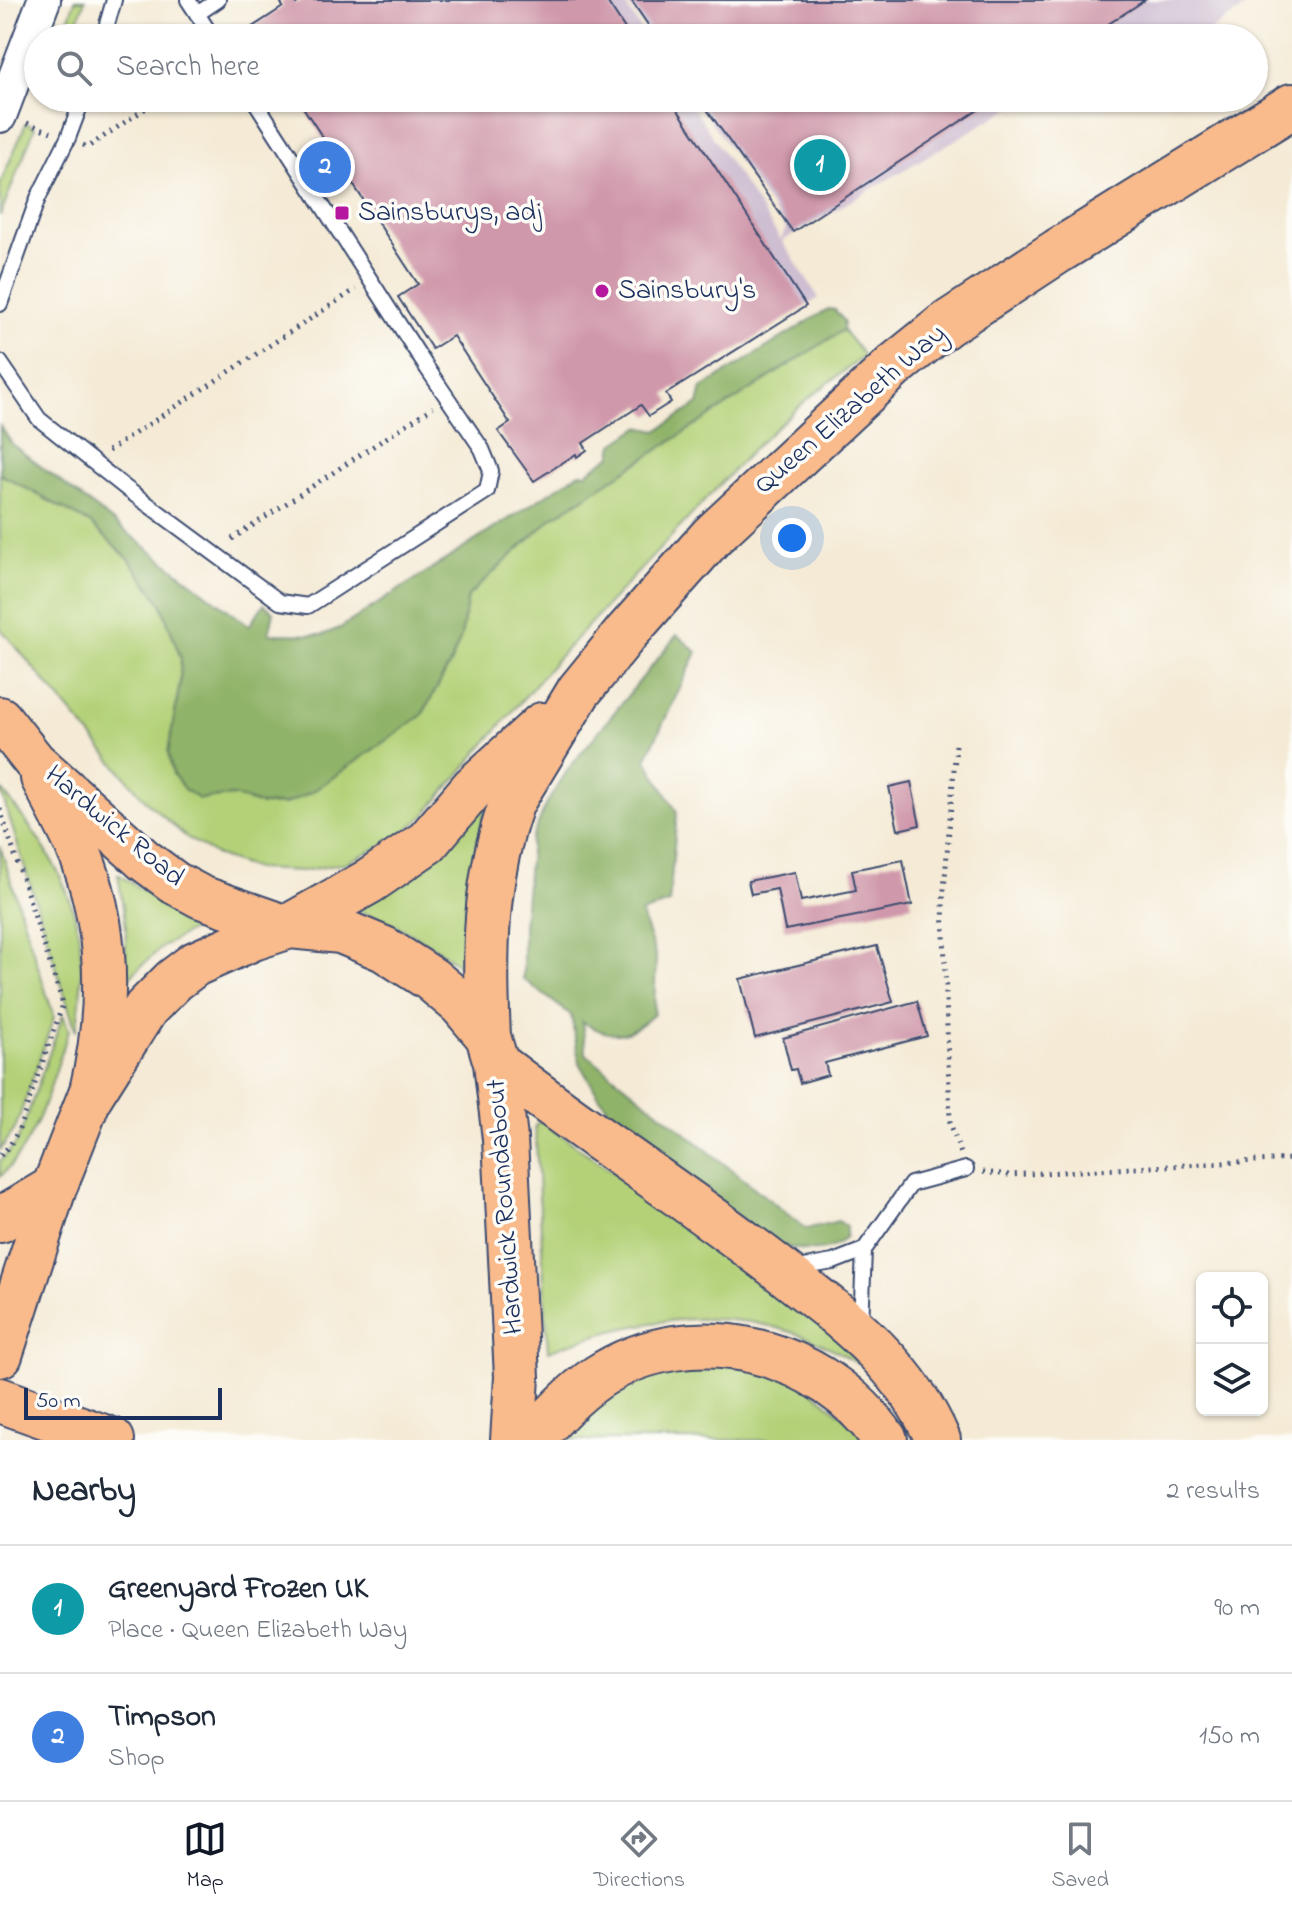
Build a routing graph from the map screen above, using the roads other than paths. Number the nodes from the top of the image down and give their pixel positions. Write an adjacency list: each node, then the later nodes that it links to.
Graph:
1 (44, 0): 6 (street)
2 (114, 0): 7 (lane)
3 (188, 0): 5 (lane)
4 (218, 0): 5 (lane)
5 (197, 14): 8 (lane)
6 (35, 24)
7 (107, 24)
8 (204, 24)
9 (24, 53): 13 (street)
10 (1292, 106): 16 (highway, Queen Elizabeth Way)
11 (78, 112): 14 (lane)
12 (262, 112): 15 (lane)
13 (0, 116)
14 (0, 304)
15 (0, 362)
16 (579, 691): 19 (highway, Queen Elizabeth Way); 20 (highway, Queen Elizabeth Way)
17 (0, 718): 18 (main road, Hardwick Road)
18 (34, 761): 19 (main road, Hardwick Road); 21 (main road, Hardwick Road)
19 (287, 926): 20 (highway); 21 (highway)
20 (492, 1050): 26 (highway); 31 (highway, Hardwick Roundabout)
21 (90, 1096): 23 (highway)
22 (966, 1169): 25 (lane)
23 (54, 1188): 24 (highway); 28 (highway)
24 (0, 1220)
25 (864, 1250): 26 (lane); 27 (lane)
26 (781, 1271): 27 (highway)
27 (861, 1334): 34 (highway)
28 (0, 1355)
29 (0, 1400): 30 (highway)
30 (112, 1440)
31 (513, 1440)
32 (532, 1440): 33 (highway)
33 (885, 1440)
34 (938, 1440)

